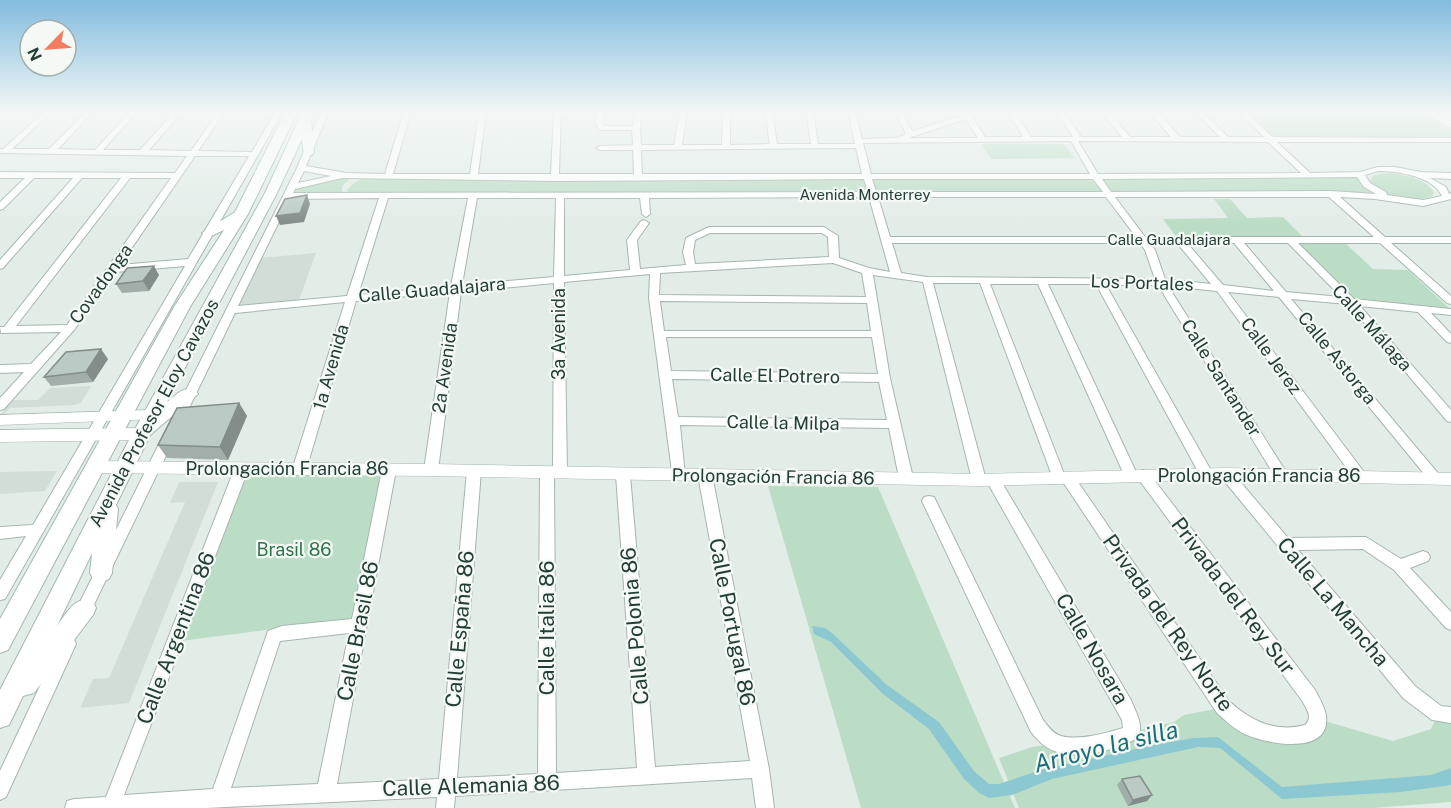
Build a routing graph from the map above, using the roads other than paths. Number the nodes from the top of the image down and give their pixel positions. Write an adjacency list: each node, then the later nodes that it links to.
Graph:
1 (636, 148): 33 (street)
2 (54, 149): 18 (street)
3 (100, 149): 19 (street)
4 (145, 149): 21 (street)
5 (195, 149): 22 (street, Covadonga)
6 (257, 149): 23 (street)
7 (273, 149): 25 (main road, Avenida Profesor Eloy Cavazos)
8 (291, 149): 45 (main road, Avenida Profesor Eloy Cavazos)
9 (308, 149): 20 (main road)
10 (309, 149): 20 (street)
11 (396, 149): 39 (street)
12 (477, 149): 40 (street)
13 (556, 149): 43 (street)
14 (861, 149): 34 (street)
15 (1081, 149): 42 (street, Calle Santander)
16 (1279, 149): 35 (street)
17 (2, 151): 18 (street)
18 (51, 152): 19 (street)
19 (97, 152): 21 (street)
20 (308, 152): 24 (street)
21 (141, 153): 22 (street)
22 (191, 154): 23 (street); 31 (street, Covadonga)
23 (254, 154): 61 (street)
24 (301, 168): 32 (street, Avenida Monterrey); 44 (street)
25 (260, 173): 45 (main road); 60 (main road, Avenida Profesor Eloy Cavazos)
26 (0, 174): 28 (street)
27 (1360, 174): 35 (street, Avenida Monterrey); 36 (street, Avenida Monterrey); 57 (street, Avenida Monterrey)
28 (32, 175): 29 (street); 58 (street)
29 (79, 176): 30 (street); 72 (street)
30 (127, 176): 31 (street); 98 (street)
31 (176, 176): 74 (street, Covadonga)
32 (346, 176): 38 (street, Avenida Monterrey); 44 (street, Avenida Monterrey)
33 (638, 176): 34 (street, Avenida Monterrey); 41 (street, Avenida Monterrey)
34 (867, 176): 42 (street, Avenida Monterrey); 52 (street)
35 (1308, 176): 42 (street, Avenida Monterrey)
36 (1421, 176): 37 (street, Avenida Monterrey); 56 (street, Avenida Monterrey)
37 (1451, 176)
38 (366, 177): 39 (street, Avenida Monterrey); 47 (street)
39 (388, 177): 40 (street, Avenida Monterrey)
40 (474, 177): 43 (street, Avenida Monterrey)
41 (603, 177): 43 (street, Avenida Monterrey); 51 (street)
42 (1096, 177): 53 (street, Calle Santander)
43 (555, 178)
44 (289, 192): 45 (main road); 54 (street, Avenida Monterrey); 59 (street)
45 (271, 193): 60 (main road); 111 (main road, Avenida Profesor Eloy Cavazos)
46 (1331, 194): 53 (street, Avenida Monterrey); 57 (street, Avenida Monterrey); 66 (street)
47 (356, 195): 48 (street, Avenida Monterrey); 54 (street, Avenida Monterrey)
48 (385, 195): 49 (street, Avenida Monterrey); 89 (street, 1a Avenida)
49 (473, 195): 50 (street, Avenida Monterrey); 87 (street, 2a Avenida)
50 (560, 195): 51 (street, Avenida Monterrey); 79 (street, 3a Avenida)
51 (601, 195): 55 (street, Avenida Monterrey)
52 (873, 195): 53 (street, Avenida Monterrey); 55 (street, Avenida Monterrey); 64 (street)
53 (1109, 195): 62 (street, Calle Santander)
54 (335, 196): 59 (street, Avenida Monterrey)
55 (644, 196): 77 (street)
56 (1449, 196): 57 (street, Avenida Monterrey)
57 (1394, 199)
58 (0, 207)
59 (279, 208): 95 (street)
60 (241, 214): 61 (main road); 69 (main road, Avenida Profesor Eloy Cavazos)
61 (209, 233): 71 (street)
62 (1143, 239): 63 (street, Calle Guadalajara); 64 (street, Calle Guadalajara); 85 (street, Calle Santander)
63 (1179, 239): 65 (street, Calle Guadalajara); 86 (street, Calle Jerez)
64 (888, 240): 78 (street)
65 (1237, 240): 68 (street, Calle Guadalajara); 88 (street, Calle Astorga)
66 (1382, 240): 67 (street, Calle Guadalajara); 68 (street, Calle Guadalajara); 92 (street)
67 (1451, 240)
68 (1291, 241): 93 (street, Calle Málaga)
69 (213, 257): 84 (main road); 113 (main road, Avenida Profesor Eloy Cavazos)
70 (834, 260): 73 (street, Calle Guadalajara); 73 (street); 76 (street, Los Portales)
71 (193, 262): 74 (street); 84 (street)
72 (0, 266)
73 (691, 267): 75 (street, Calle Guadalajara)
74 (113, 269): 97 (street, Covadonga)
75 (655, 270): 77 (street, Calle Guadalajara); 90 (street)
76 (867, 271): 78 (street, Los Portales); 91 (street)
77 (635, 272): 79 (street, Calle Guadalajara)
78 (897, 277): 80 (street, Los Portales)
79 (559, 279): 87 (street, Calle Guadalajara); 123 (street, 3a Avenida)
80 (927, 280): 81 (street, Los Portales); 135 (street)
81 (984, 280): 82 (street, Los Portales); 133 (street, Privada del Rey Norte)
82 (1042, 280): 83 (street, Los Portales); 130 (street, Privada del Rey Sur)
83 (1099, 281): 85 (street, Los Portales); 124 (street)
84 (182, 282): 113 (street)
85 (1161, 282): 86 (street, Los Portales); 127 (street, Calle Santander)
86 (1220, 287): 88 (street, Los Portales); 131 (street, Calle Jerez)
87 (456, 289): 89 (street, Calle Guadalajara); 121 (street, 2a Avenida)
88 (1284, 294): 93 (street, Los Portales); 134 (street, Calle Astorga)
89 (351, 297): 95 (street, Calle Guadalajara); 119 (street, 1a Avenida)
90 (654, 298): 91 (street); 99 (street)
91 (871, 300): 100 (street)
92 (1451, 301)
93 (1351, 302): 94 (street, Los Portales); 108 (street, Calle Málaga)
94 (1421, 309): 96 (street, Los Portales); 101 (street)
95 (230, 310): 106 (street)
96 (1451, 312)
97 (70, 328): 98 (street); 102 (street, Covadonga)
98 (3, 330)
99 (660, 334): 100 (street); 104 (street)
100 (877, 334): 105 (street)
101 (1451, 340)
102 (33, 368): 103 (street); 107 (street, Covadonga)
103 (0, 369)
104 (667, 375): 105 (street, Calle El Potrero); 110 (street)
105 (884, 378): 112 (street)
106 (189, 394): 111 (main road); 117 (street)
107 (0, 406)
108 (1451, 418)
109 (0, 420): 113 (street)
110 (673, 421): 112 (street, Calle la Milpa); 128 (street)
111 (146, 424): 113 (street); 116 (main road, Avenida Profesor Eloy Cavazos)
112 (893, 424): 132 (street)
113 (107, 426): 114 (street); 115 (main road, Avenida Profesor Eloy Cavazos); 138 (street)
114 (0, 436)
115 (95, 467): 116 (street, Prolongación Francia 86); 148 (main road, Avenida Profesor Eloy Cavazos)
116 (123, 468): 117 (street, Prolongación Francia 86); 136 (main road, Avenida Profesor Eloy Cavazos)
117 (155, 468): 118 (street, Prolongación Francia 86); 143 (street)
118 (241, 470): 119 (street, Prolongación Francia 86); 159 (street, Calle Argentina 86)
119 (299, 470): 120 (street, Prolongación Francia 86)
120 (389, 470): 121 (street, Prolongación Francia 86); 147 (street, Calle Brasil 86)
121 (431, 470): 122 (street, Prolongación Francia 86)
122 (474, 471): 123 (street, Prolongación Francia 86); 155 (street, Calle España 86)
123 (553, 473): 126 (street, Prolongación Francia 86); 154 (street, Calle Italia 86)
124 (1206, 474): 125 (street, Prolongación Francia 86); 130 (street, Prolongación Francia 86)
125 (1226, 474): 127 (street, Prolongación Francia 86); 140 (street, Calle La Mancha)
126 (623, 475): 128 (street, Prolongación Francia 86); 153 (street, Calle Polonia 86)
127 (1281, 475): 131 (street, Prolongación Francia 86)
128 (678, 476): 129 (street, Prolongación Francia 86)
129 (705, 476): 132 (street, Prolongación Francia 86); 152 (street, Calle Portugal 86)
130 (1137, 476): 133 (street, Prolongación Francia 86); 151 (street, Privada del Rey Sur)
131 (1359, 476): 134 (street, Prolongación Francia 86)
132 (906, 478): 135 (street, Prolongación Francia 86)
133 (1063, 478): 135 (street, Prolongación Francia 86); 151 (street, Privada del Rey Norte)
134 (1443, 478)
135 (986, 480): 137 (street, Calle Nosara)
136 (108, 499): 143 (main road); 149 (main road, Avenida Profesor Eloy Cavazos)
137 (929, 501)
138 (37, 530): 139 (street); 144 (street)
139 (0, 533)
140 (1283, 544): 142 (street); 150 (street, Calle La Mancha)
141 (1423, 557): 142 (street)
142 (1399, 566): 146 (street)
143 (101, 573): 145 (street)
144 (0, 594)
145 (85, 608): 149 (main road); 156 (street)
146 (1450, 619)
147 (360, 625): 157 (street, Calle Brasil 86); 158 (street)
148 (0, 642)
149 (1, 714)
150 (1451, 715)
151 (1318, 719)
152 (760, 769): 153 (street, Calle Alemania 86); 162 (street, Calle Portugal 86)
153 (647, 776): 154 (street, Calle Alemania 86)
154 (547, 783): 155 (street, Calle Alemania 86)
155 (447, 787): 157 (street, Calle Alemania 86); 161 (street, Calle España 86)
156 (0, 791)
157 (326, 792): 158 (street, Calle Alemania 86)
158 (219, 798): 159 (street, Calle Alemania 86)
159 (111, 806): 160 (street, Calle Alemania 86)
160 (74, 808)
161 (445, 808)
162 (765, 808)

